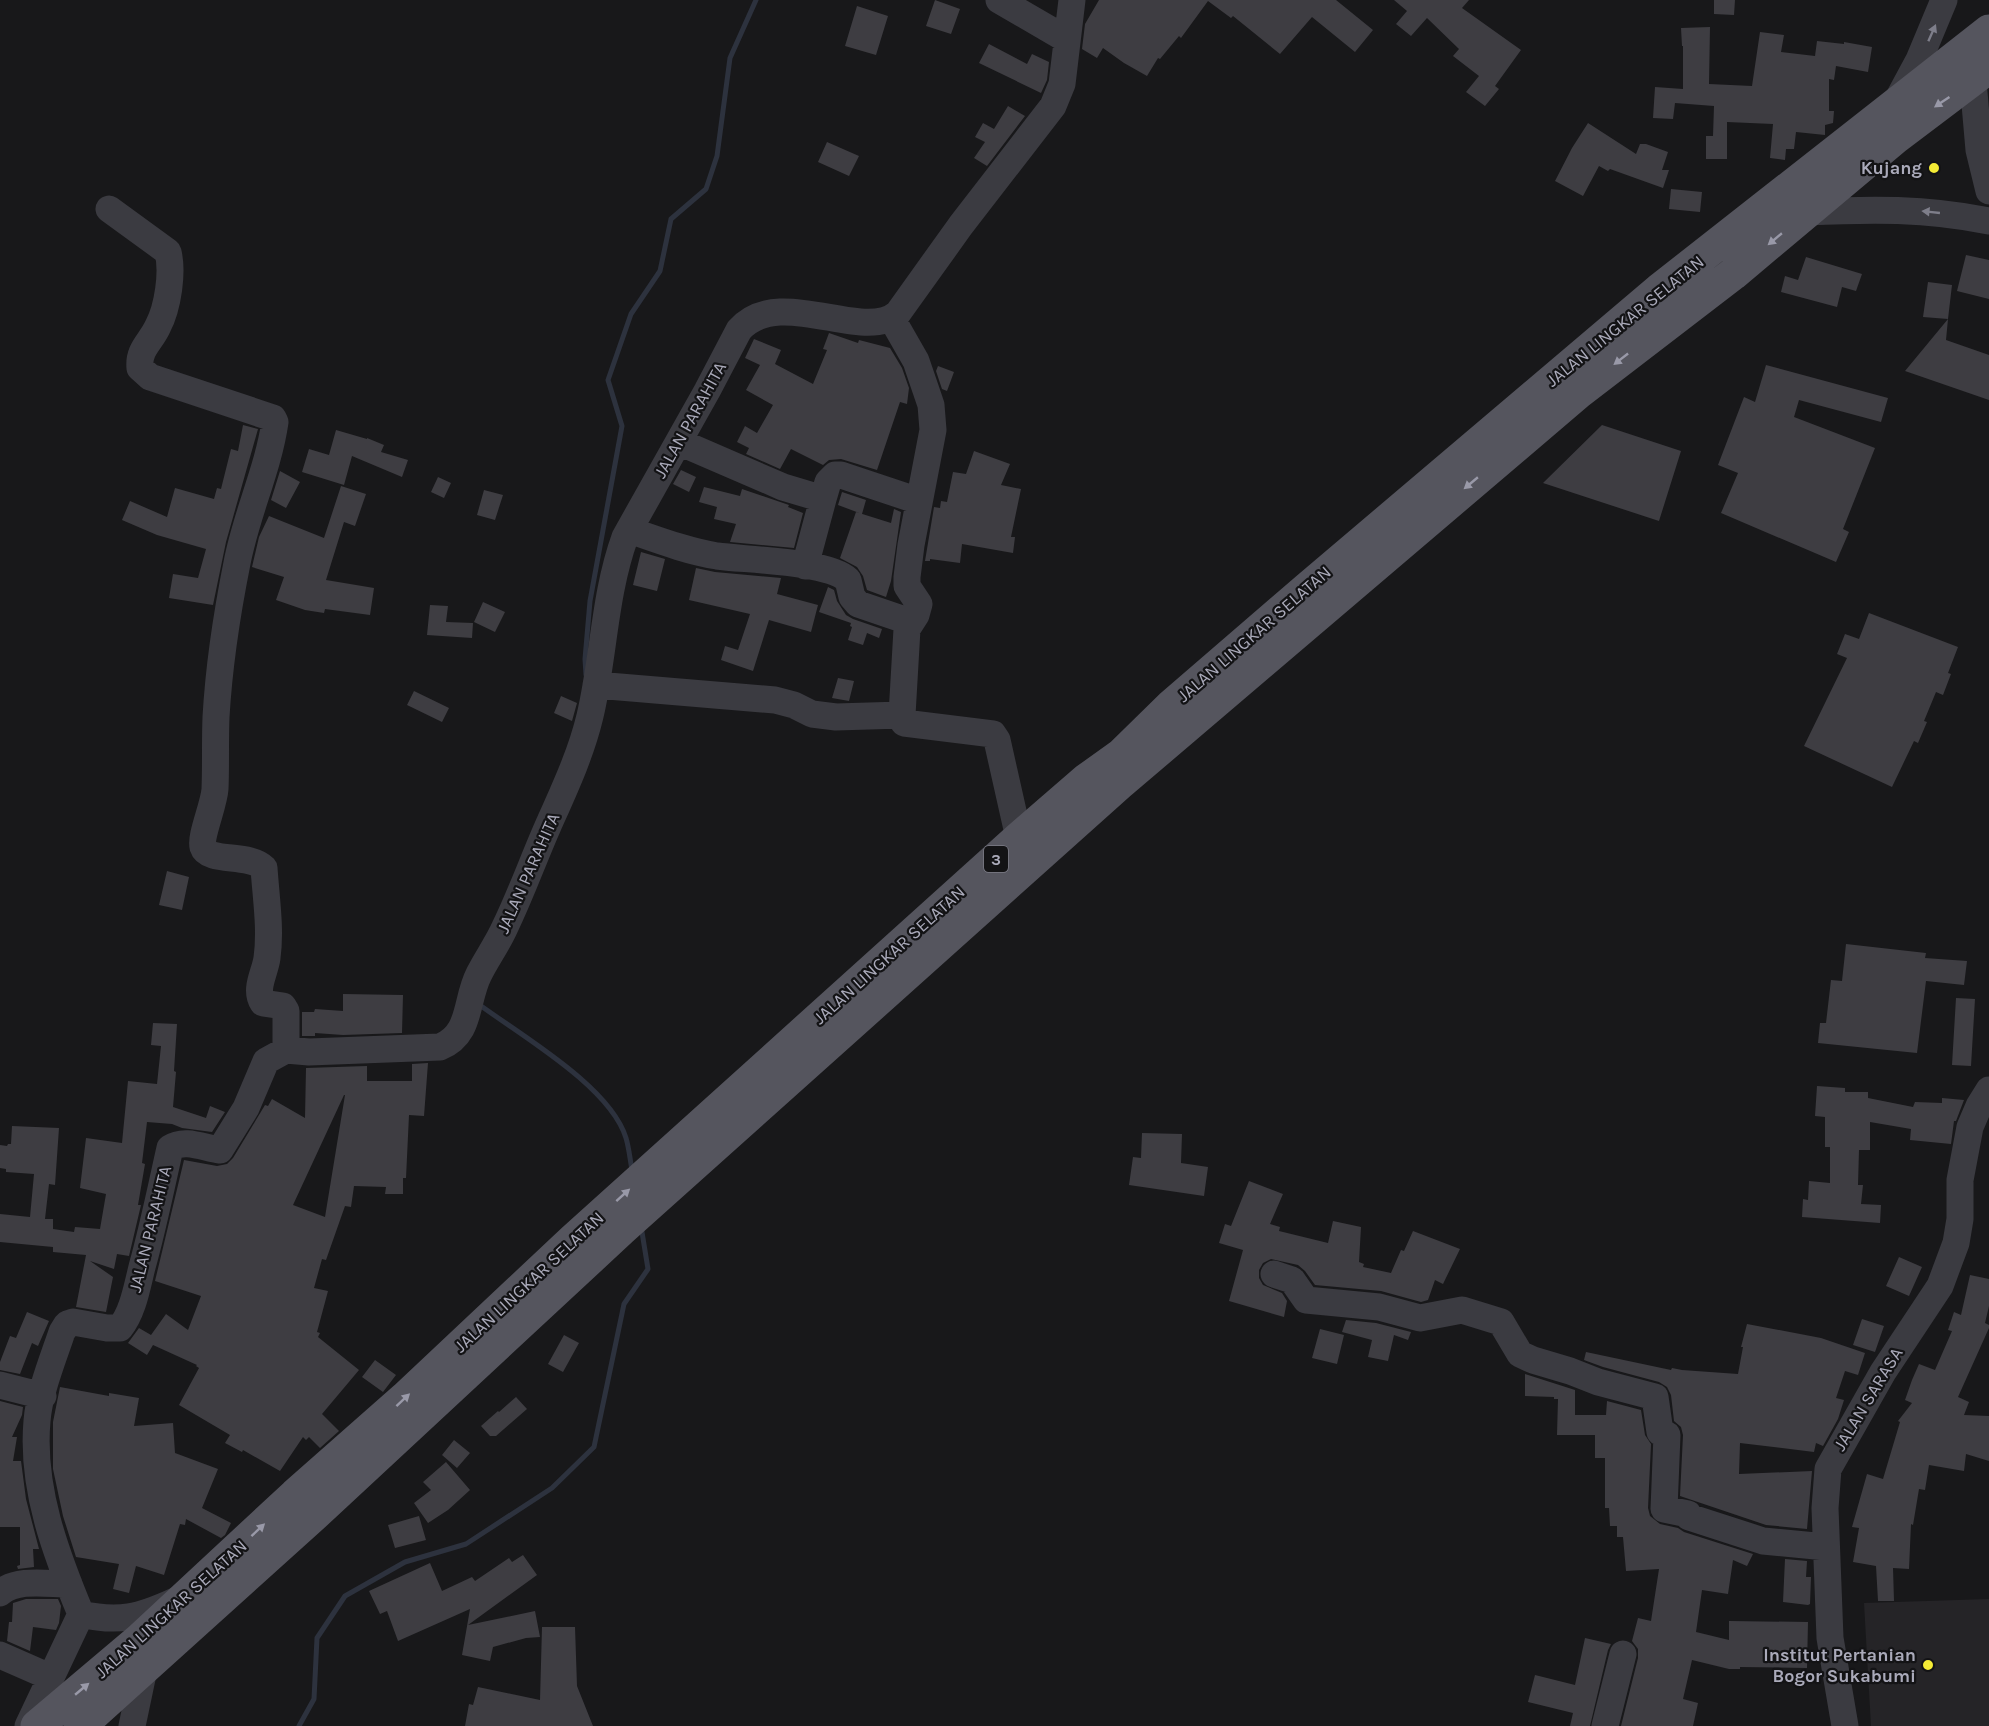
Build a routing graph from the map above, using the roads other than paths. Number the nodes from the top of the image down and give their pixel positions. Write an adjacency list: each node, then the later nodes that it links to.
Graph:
1 (999, 0): 5 (street)
2 (1072, 0): 5 (street)
3 (1944, 0): 7 (street, one-way to 3)
4 (1989, 31): 6 (main road, JALAN LINGKAR SELATAN / 3)
5 (1066, 39): 12 (street)
6 (1975, 67): 7 (main road, JALAN LINGKAR SELATAN / 3); 8 (street); 10 (main road, JALAN LINGKAR SELATAN / 3, one-way to 10)
7 (1896, 102): 21 (main road, JALAN LINGKAR SELATAN / 3)
8 (1989, 190)
9 (109, 209): 22 (street)
10 (1806, 212): 11 (street, one-way to 10); 21 (main road, JALAN LINGKAR SELATAN / 3, one-way to 21)
11 (1989, 221)
12 (891, 319): 13 (street, JALAN PARAHITA); 15 (street)
13 (679, 442): 14 (street); 16 (street, JALAN PARAHITA)
14 (823, 499): 15 (street); 17 (street)
15 (919, 501): 18 (street)
16 (629, 530): 17 (street); 19 (street, JALAN PARAHITA)
17 (805, 566): 18 (street)
18 (907, 629): 20 (street)
19 (596, 685): 20 (street); 22 (street, JALAN PARAHITA)
20 (902, 715): 21 (street)
21 (1027, 848): 30 (main road, JALAN LINGKAR SELATAN / 3, one-way to 21); 34 (main road, JALAN LINGKAR SELATAN / 3)
22 (286, 1050): 26 (street, JALAN PARAHITA)
23 (1989, 1090): 27 (street, JALAN SARASA)
24 (1274, 1274): 27 (street)
25 (0, 1385): 26 (street)
26 (43, 1396): 28 (street, JALAN PARAHITA)
27 (1826, 1547): 41 (street, JALAN SARASA)
28 (69, 1584): 29 (street); 31 (street, JALAN PARAHITA)
29 (0, 1593)
30 (183, 1598): 31 (street); 37 (main road, JALAN LINGKAR SELATAN / 3, one-way to 30)
31 (81, 1614): 35 (street)
32 (1623, 1654): 40 (street)
33 (0, 1655): 35 (street)
34 (144, 1669): 38 (main road, JALAN LINGKAR SELATAN / 3); 39 (street)
35 (50, 1677): 36 (street)
36 (28, 1726)
37 (37, 1726)
38 (80, 1726)
39 (132, 1726)
40 (1605, 1726)
41 (1845, 1726)

